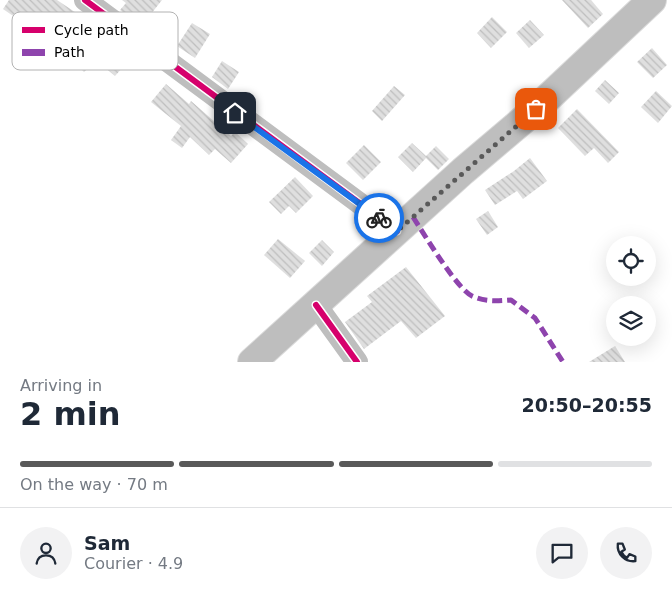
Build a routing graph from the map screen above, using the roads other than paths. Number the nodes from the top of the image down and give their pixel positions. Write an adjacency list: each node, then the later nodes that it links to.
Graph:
1 (85, 0): 3 (street)
2 (641, 3): 5 (main road)
3 (101, 12)
4 (178, 69): 5 (street)
5 (397, 231): 6 (main road)
6 (316, 305): 7 (main road); 8 (street)
7 (252, 362)
8 (357, 362)

